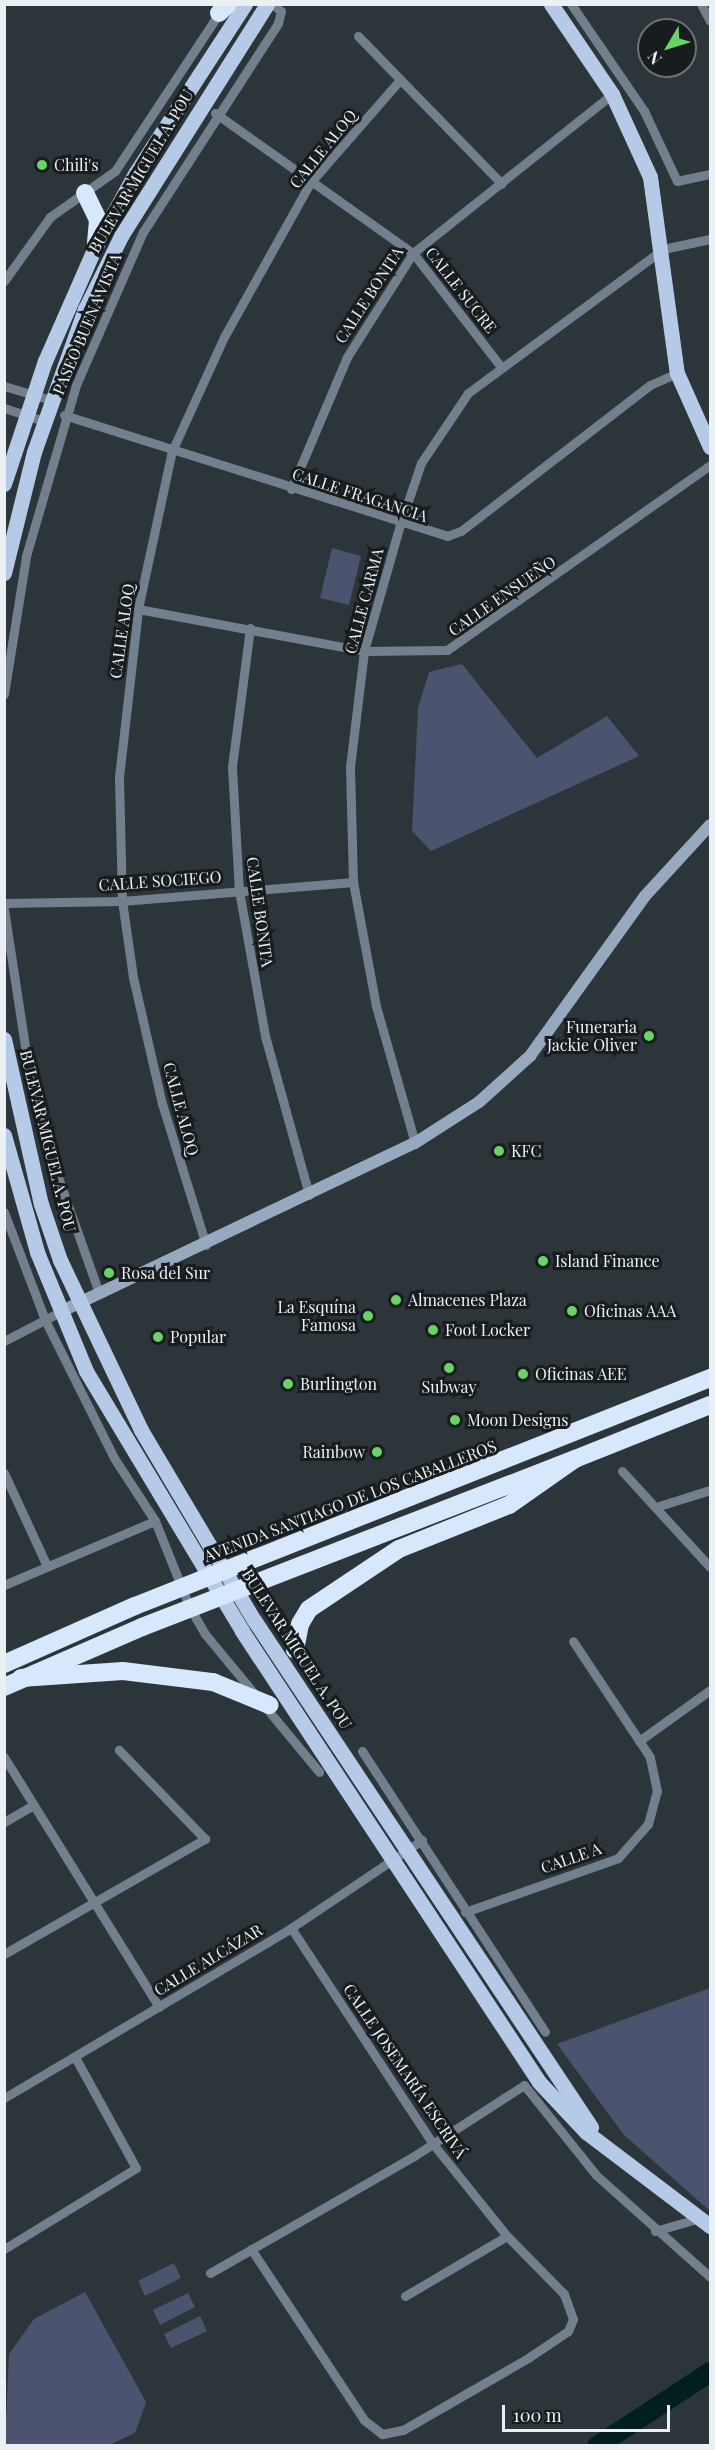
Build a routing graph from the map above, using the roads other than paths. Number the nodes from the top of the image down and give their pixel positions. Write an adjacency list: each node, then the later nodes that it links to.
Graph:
1 (245, 4): 20 (main road, BULEVAR MIGUEL A. POU)
2 (267, 4): 28 (main road, BULEVAR MIGUEL A. POU)
3 (272, 4): 14 (street, PASEO BUENA VISTA)
4 (539, 4): 11 (main road)
5 (551, 4): 11 (main road)
6 (571, 4): 15 (street)
7 (701, 4): 9 (street)
8 (224, 9): 18 (street)
9 (711, 21)
10 (358, 36): 12 (street)
11 (582, 53): 13 (main road)
12 (400, 80): 16 (street, CALLE ALOQ); 17 (street)
13 (612, 94): 17 (street, CALLE BONITA); 21 (main road)
14 (215, 114): 16 (street, CALLE SUCRE); 31 (street, PASEO BUENA VISTA)
15 (711, 174)
16 (310, 183): 22 (street, CALLE SUCRE); 34 (street, CALLE ALOQ)
17 (502, 184): 22 (street, CALLE BONITA)
18 (85, 194): 20 (highway); 23 (street)
19 (711, 239): 21 (street)
20 (96, 245): 27 (main road, BULEVAR MIGUEL A. POU)
21 (663, 249): 24 (street, CALLE CARMA); 25 (main road)
22 (413, 252): 24 (street, CALLE SUCRE); 37 (street, CALLE BONITA)
23 (4, 281)
24 (501, 367): 38 (street, CALLE CARMA)
25 (677, 373): 33 (main road); 38 (street, CALLE FRAGANCIA)
26 (4, 386): 27 (street)
27 (34, 394): 28 (street); 30 (main road, BULEVAR MIGUEL A. POU)
28 (51, 400): 32 (main road, BULEVAR MIGUEL A. POU)
29 (4, 408): 30 (street)
30 (26, 416): 32 (street); 36 (main road, BULEVAR MIGUEL A. POU)
31 (64, 416): 34 (street, CALLE FRAGANCIA); 43 (street, PASEO BUENA VISTA)
32 (44, 421): 39 (main road, BULEVAR MIGUEL A. POU)
33 (711, 447)
34 (172, 451): 37 (street, CALLE FRAGANCIA); 40 (street, CALLE ALOQ)
35 (711, 465): 42 (street, CALLE ENSUEÑO)
36 (4, 484)
37 (291, 489): 38 (street, CALLE FRAGANCIA)
38 (400, 525): 42 (street, CALLE CARMA)
39 (4, 573)
40 (138, 609): 41 (street, CALLE ENSUEÑO); 47 (street, CALLE ALOQ)
41 (250, 628): 42 (street, CALLE ENSUEÑO); 46 (street, CALLE BONITA)
42 (364, 651): 45 (street, CALLE CARMA)
43 (4, 694)
44 (711, 825): 52 (street)
45 (353, 882): 46 (street, CALLE SOCIEGO); 52 (street, CALLE CARMA)
46 (239, 891): 47 (street, CALLE SOCIEGO); 53 (street, CALLE BONITA)
47 (122, 901): 48 (street, CALLE SOCIEGO); 55 (street, CALLE ALOQ)
48 (4, 903)
49 (4, 909): 56 (street)
50 (4, 1039): 57 (main road, BULEVAR MIGUEL A. POU)
51 (4, 1135): 58 (main road, BULEVAR MIGUEL A. POU)
52 (416, 1143): 53 (street)
53 (309, 1195): 55 (street)
54 (4, 1212): 59 (street)
55 (206, 1245): 56 (street)
56 (99, 1293): 57 (street)
57 (77, 1303): 58 (street); 86 (main road, BULEVAR MIGUEL A. POU)
58 (60, 1312): 59 (street); 87 (main road, BULEVAR MIGUEL A. POU)
59 (45, 1320): 60 (street); 68 (street)
60 (4, 1341)
61 (711, 1378): 74 (highway, AVENIDA SANTIAGO DE LOS CABALLEROS, bridge)
62 (711, 1405): 63 (highway)
63 (575, 1459): 73 (highway, bridge); 75 (highway, bridge)
64 (622, 1471): 67 (street)
65 (4, 1473): 69 (street)
66 (711, 1490): 67 (street)
67 (658, 1506): 70 (street)
68 (155, 1521): 69 (street); 77 (street)
69 (46, 1564): 71 (street)
70 (711, 1567)
71 (4, 1585)
72 (573, 1641): 78 (street, CALLE A)
73 (295, 1650)
74 (4, 1664)
75 (13, 1683): 77 (highway)
76 (711, 1690): 78 (street)
77 (269, 1705): 82 (street)
78 (639, 1741): 89 (street, CALLE A)
79 (119, 1750): 88 (street)
80 (362, 1751): 85 (street)
81 (4, 1757): 83 (street)
82 (319, 1772)
83 (34, 1805): 84 (street); 88 (street)
84 (4, 1822)
85 (422, 1840): 86 (street, CALLE ALCÁZAR); 89 (street)
86 (409, 1849): 87 (street, CALLE ALCÁZAR); 96 (main road, BULEVAR MIGUEL A. POU)
87 (395, 1858): 90 (street, CALLE ALCÁZAR); 96 (main road, BULEVAR MIGUEL A. POU)
88 (93, 1903): 91 (street); 92 (street)
89 (465, 1912): 93 (street)
90 (291, 1928): 92 (street, CALLE ALCÁZAR); 97 (street, CALLE JOSEMARÍA ESCRIVÁ)
91 (4, 1954)
92 (159, 2007): 94 (street, CALLE ALCÁZAR)
93 (545, 2032)
94 (75, 2057): 95 (street, CALLE ALCÁZAR); 101 (street)
95 (4, 2098)
96 (600, 2140): 98 (main road, BULEVAR MIGUEL A. POU)
97 (433, 2144): 99 (street); 100 (street, CALLE JOSEMARÍA ESCRIVÁ); 102 (street)
98 (705, 2222): 99 (street)
99 (655, 2231): 104 (street)
100 (507, 2236): 102 (street, CALLE JOSEMARÍA ESCRIVÁ); 105 (street)
101 (4, 2249)
102 (251, 2249): 103 (street)
103 (210, 2273)
104 (711, 2277)
105 (405, 2296)

